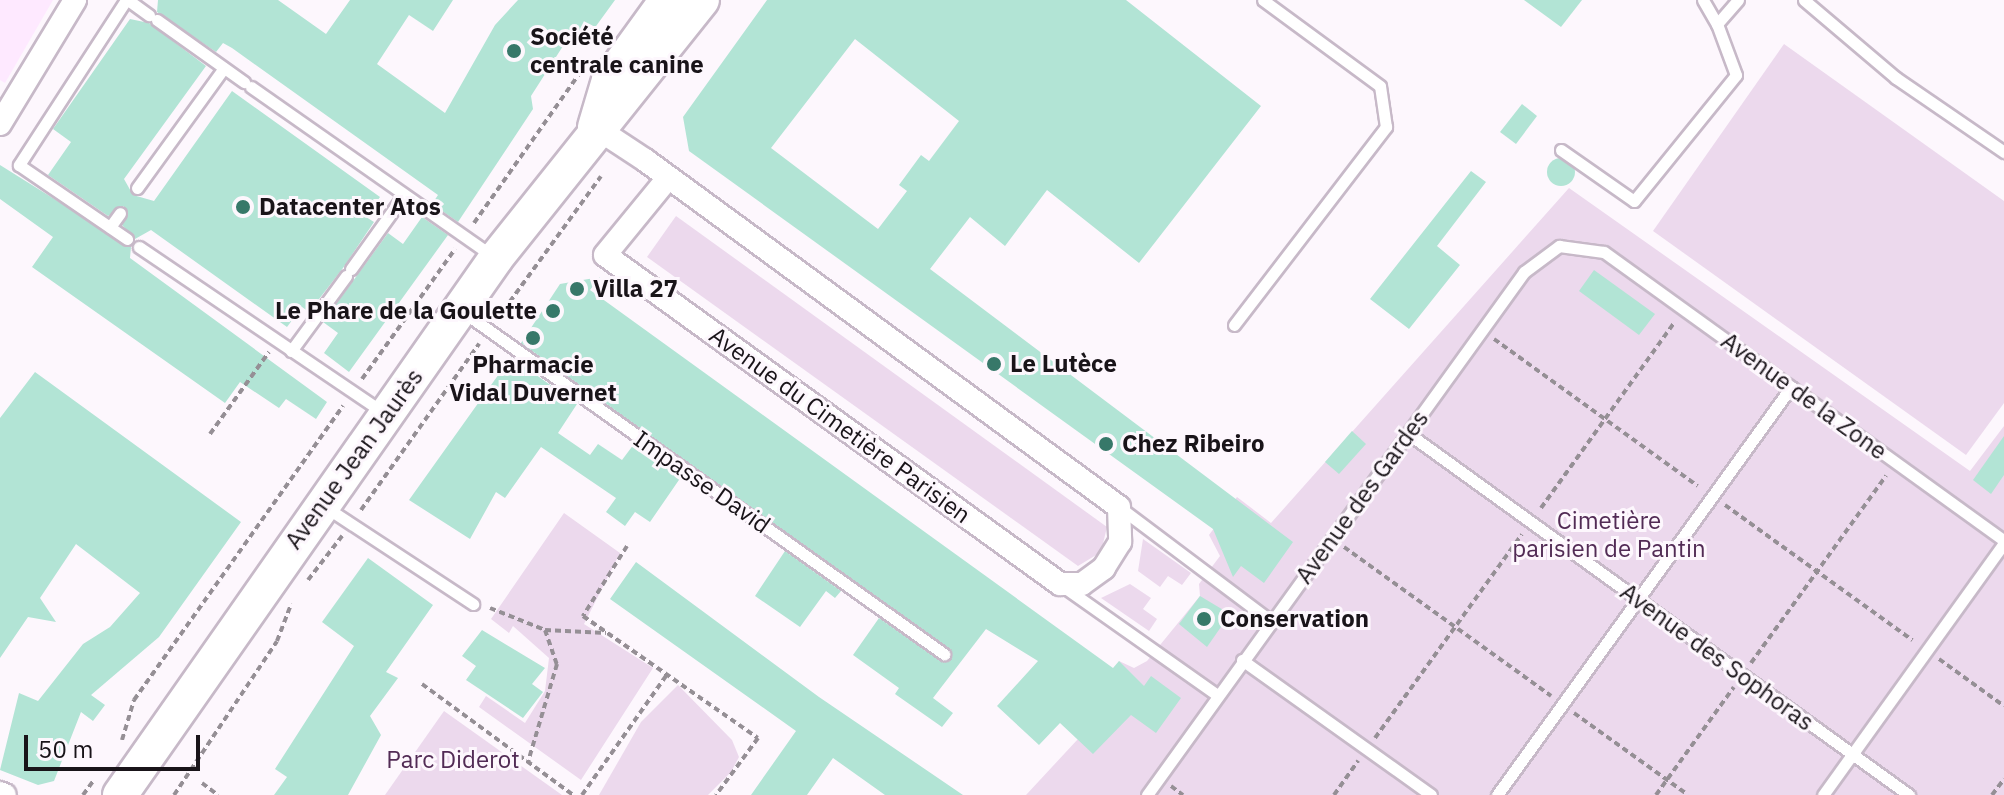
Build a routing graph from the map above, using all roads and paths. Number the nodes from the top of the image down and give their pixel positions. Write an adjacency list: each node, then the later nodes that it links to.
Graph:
1 (75, 0): 11 (street)
2 (127, 0): 10 (lane); 20 (lane)
3 (667, 0): 12 (main road, Avenue Jean Jaurès)
4 (702, 0): 12 (main road, Avenue Jean Jaurès)
5 (1263, 0): 27 (lane)
6 (1703, 0): 9 (lane)
7 (1738, 0): 9 (lane)
8 (1804, 0): 15 (lane)
9 (1717, 24): 14 (lane)
10 (224, 68): 17 (lane); 18 (lane)
11 (0, 124)
12 (595, 127): 13 (street); 24 (main road, Avenue Jean Jaurès)
13 (624, 147): 16 (street); 28 (path)
14 (1561, 150)
15 (2004, 152)
16 (668, 178): 40 (street); 47 (street, Avenue du Cimetière Parisien)
17 (137, 188)
18 (404, 195): 24 (lane); 31 (lane)
19 (120, 213): 20 (lane)
20 (110, 227): 21 (lane)
21 (127, 239)
22 (139, 247): 30 (lane)
23 (1604, 252): 26 (lane, Avenue de la Zone); 29 (lane, Avenue des Gardes)
24 (496, 258): 25 (main road, Avenue Jean Jaurès)
25 (460, 310): 28 (lane, Impasse David); 33 (main road, Avenue Jean Jaurès)
26 (1684, 310): 32 (lane, Avenue de la Zone); 34 (path)
27 (1234, 325)
28 (489, 330): 42 (path); 55 (lane, Impasse David)
29 (1482, 331): 34 (path); 36 (lane, Avenue des Gardes)
30 (277, 341): 31 (lane); 35 (path)
31 (291, 351): 33 (lane)
32 (1791, 387): 37 (lane, Avenue de la Zone); 38 (lane)
33 (386, 414): 39 (main road, Avenue Jean Jaurès)
34 (1605, 419): 38 (path); 41 (path)
35 (210, 434)
36 (1409, 434): 41 (lane, Avenue des Sophoras); 43 (lane, Avenue des Gardes)
37 (1896, 462): 44 (lane, Avenue de la Zone); 46 (path)
38 (1713, 496): 46 (path); 48 (lane)
39 (321, 504): 42 (lane); 69 (main road, Avenue Jean Jaurès)
40 (1119, 507): 47 (street); 50 (lane)
41 (1531, 522): 48 (lane, Avenue des Sophoras); 51 (path)
42 (351, 524): 49 (lane); 70 (path)
43 (1332, 538): 50 (lane, Avenue des Gardes); 51 (path)
44 (2004, 542): 54 (lane)
45 (627, 546): 53 (path)
46 (1818, 571): 54 (path); 58 (path)
47 (1060, 584): 60 (lane)
48 (1638, 600): 58 (lane, Avenue des Sophoras); 61 (lane)
49 (473, 604): 52 (path)
50 (1271, 621): 56 (lane, Avenue des Gardes)
51 (1455, 627): 61 (path); 63 (path)
52 (545, 630): 53 (path); 65 (path)
53 (610, 634): 57 (path)
54 (1929, 652): 62 (path); 64 (lane)
55 (944, 654)
56 (1242, 660): 60 (lane, Avenue des Gardes); 63 (lane)
57 (668, 673): 73 (path); 74 (path)
58 (1743, 675): 64 (lane, Avenue des Sophoras); 67 (path)
59 (422, 684): 65 (path)
60 (1217, 695): 75 (lane, Avenue des Gardes)
61 (1563, 704): 67 (path); 78 (lane)
62 (2004, 706)
63 (1367, 749): 76 (path); 77 (lane)
64 (1853, 755): 81 (lane); 82 (lane, Avenue des Sophoras)
65 (528, 762): 72 (path)
66 (2004, 779): 83 (path)
67 (1667, 780): 79 (path); 80 (path)
68 (202, 783): 71 (path)
69 (120, 795)
70 (174, 795)
71 (218, 795)
72 (573, 795)
73 (582, 795)
74 (716, 795)
75 (1147, 795)
76 (1334, 795)
77 (1431, 795)
78 (1497, 795)
79 (1656, 795)
80 (1688, 795)
81 (1823, 795)
82 (1909, 795)
83 (1992, 795)

